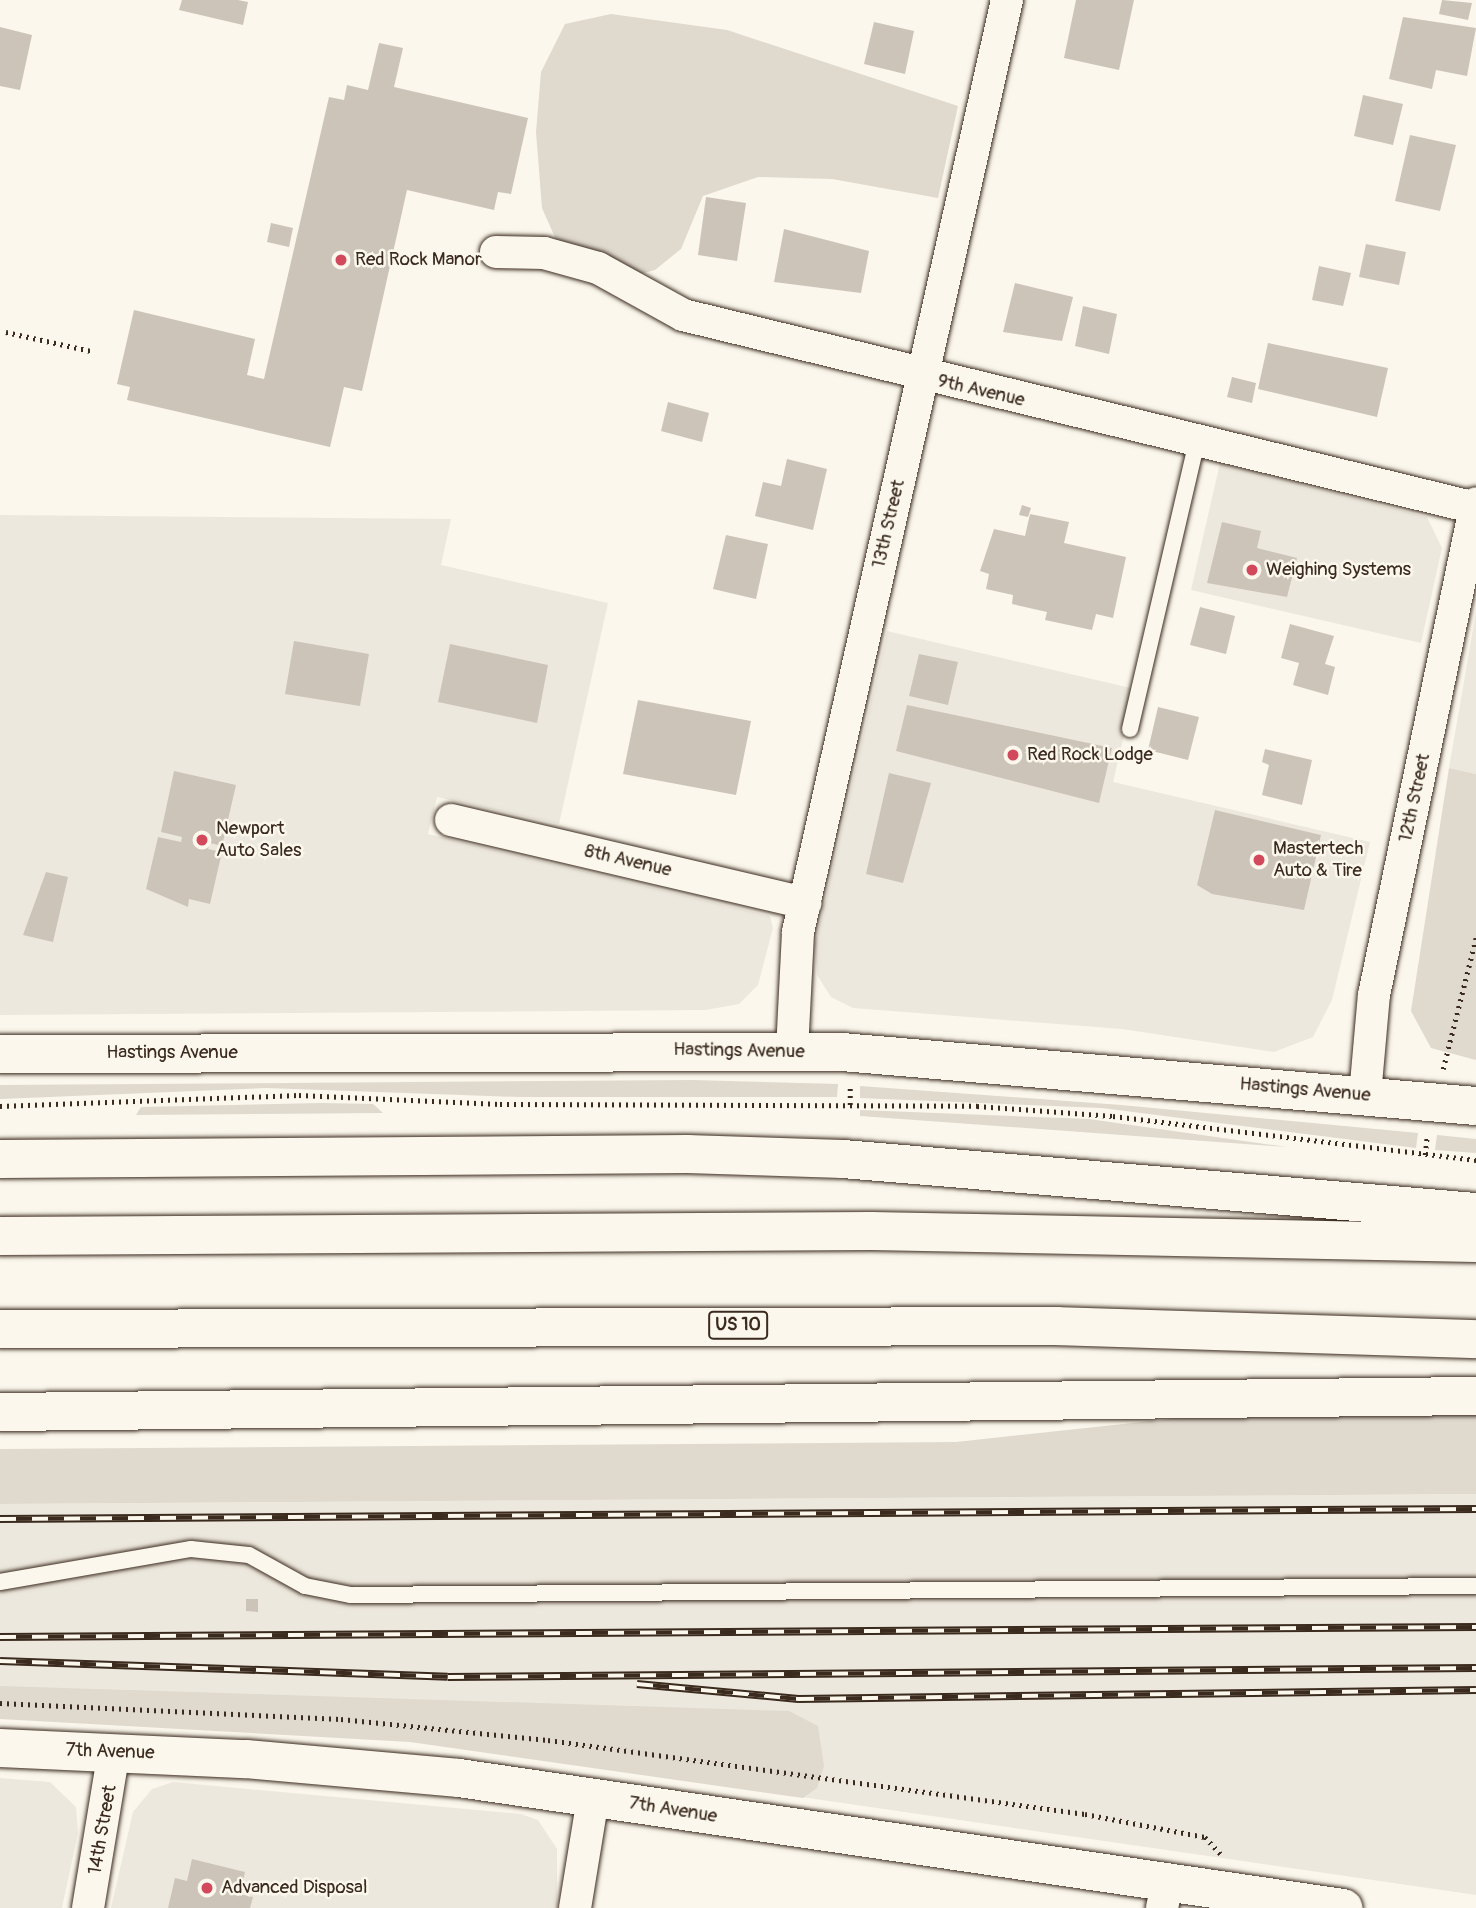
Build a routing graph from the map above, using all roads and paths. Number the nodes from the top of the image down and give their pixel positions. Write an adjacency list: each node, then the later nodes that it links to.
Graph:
1 (1007, 0): 5 (street, 13th Street)
2 (496, 252): 5 (street, 9th Avenue)
3 (6, 332): 4 (path)
4 (91, 351)
5 (921, 377): 6 (street, 9th Avenue); 10 (street, 13th Street)
6 (1197, 441): 7 (street, 9th Avenue); 8 (lane)
7 (1476, 506): 15 (street, 12th Street)
8 (1130, 729)
9 (451, 820): 10 (street, 8th Avenue)
10 (804, 903): 13 (street, 13th Street)
11 (1476, 938): 12 (path)
12 (1448, 1048)
13 (792, 1051): 14 (main road, Hastings Avenue); 15 (main road, Hastings Avenue)
14 (0, 1054)
15 (1365, 1095): 17 (main road, Hastings Avenue)
16 (0, 1106): 19 (path)
17 (1476, 1106)
18 (0, 1159): 20 (main road)
19 (1476, 1160)
20 (1476, 1212)
21 (0, 1236): 22 (main road)
22 (1476, 1243)
23 (0, 1329): 24 (main road, US 10)
24 (1476, 1339)
25 (1476, 1396): 26 (main road)
26 (0, 1412)
27 (0, 1582): 28 (lane)
28 (1476, 1586)
29 (0, 1703): 33 (path)
30 (0, 1748): 31 (main road, 7th Avenue)
31 (114, 1751): 32 (main road, 7th Avenue); 35 (street, 14th Street)
32 (593, 1798): 34 (main road, 7th Avenue); 36 (street)
33 (1221, 1856)
34 (1165, 1896): 37 (main road, 7th Avenue)
35 (88, 1908)
36 (575, 1908)
37 (1343, 1908)

